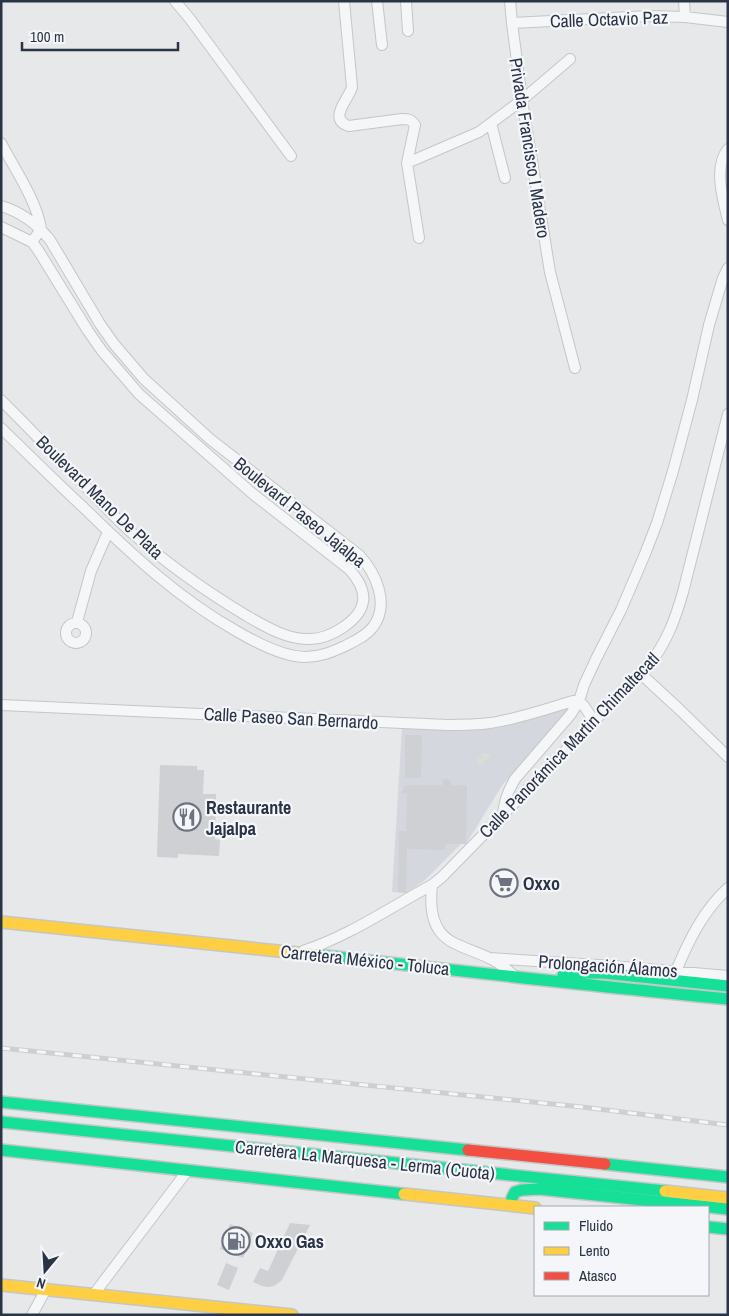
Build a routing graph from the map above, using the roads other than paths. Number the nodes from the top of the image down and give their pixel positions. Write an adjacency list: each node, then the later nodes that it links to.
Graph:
1 (175, 1): 17 (street)
2 (344, 1): 18 (street)
3 (377, 1): 11 (street)
4 (406, 1): 10 (street)
5 (510, 1): 9 (street)
6 (684, 1): 7 (street)
7 (685, 17): 8 (street, Calle Octavio Paz); 9 (street, Calle Octavio Paz)
8 (728, 22)
9 (512, 23): 13 (street, Privada Francisco I Madero)
10 (408, 31)
11 (382, 45)
12 (570, 59): 13 (street)
13 (522, 100): 14 (street); 27 (street, Privada Francisco I Madero)
14 (492, 123): 18 (street); 19 (street)
15 (1, 143): 23 (street)
16 (727, 150): 21 (street)
17 (291, 156)
18 (407, 163): 24 (street)
19 (505, 178)
20 (1, 206): 23 (street, Boulevard Paseo Jajalpa)
21 (728, 220)
22 (1, 227): 25 (street)
23 (41, 229): 25 (street); 32 (street, Boulevard Paseo Jajalpa)
24 (419, 238)
25 (32, 242): 33 (street, Boulevard Mano De Plata)
26 (728, 268): 39 (street)
27 (575, 368)
28 (1, 400): 35 (street, Boulevard Mano De Plata)
29 (728, 414): 31 (street, Calle Panorámica Martin Chimaltecatl)
30 (1, 428): 34 (street, Boulevard Paseo Jajalpa)
31 (726, 430): 38 (street, Calle Panorámica Martin Chimaltecatl)
32 (264, 482): 33 (street); 37 (street, Boulevard Paseo Jajalpa)
33 (253, 494): 35 (street, Boulevard Mano De Plata)
34 (108, 532): 36 (street); 37 (street, Boulevard Paseo Jajalpa)
35 (248, 617): 37 (street)
36 (76, 622)
37 (240, 633)
38 (641, 674): 41 (street, Calle Panorámica Martin Chimaltecatl); 42 (street)
39 (579, 700): 40 (street, Calle Paseo San Bernardo); 41 (street); 43 (street)
40 (1, 705)
41 (594, 721): 43 (street, Calle Panorámica Martin Chimaltecatl)
42 (728, 757)
43 (504, 814): 44 (street, Calle Panorámica Martin Chimaltecatl)
44 (432, 885): 48 (street, Calle Panorámica Martin Chimaltecatl); 49 (street, Prolongación Álamos)
45 (724, 892): 46 (street); 51 (street)
46 (728, 904)
47 (1, 922): 48 (main road, Carretera México - Toluca)
48 (296, 953): 53 (main road, Carretera México - Toluca)
49 (489, 958): 50 (street, Prolongación Álamos); 53 (street, Prolongación Álamos)
50 (588, 964): 51 (street, Prolongación Álamos); 52 (main road)
51 (676, 971): 54 (street, Prolongación Álamos)
52 (558, 975): 55 (main road); 56 (main road)
53 (514, 976): 55 (main road, Carretera México - Toluca)
54 (728, 976)
55 (545, 980): 57 (main road, Carretera México - Toluca)
56 (728, 986)
57 (728, 999)
58 (1, 1102): 62 (main road, Carretera La Marquesa - Lerma (Cuota))
59 (1, 1122): 63 (main road, Carretera La Marquesa - Lerma (Cuota))
60 (1, 1150): 61 (main road)
61 (188, 1170): 64 (main road); 73 (street)
62 (728, 1177)
63 (728, 1198)
64 (511, 1205): 65 (main road); 67 (main road)
65 (700, 1206)
66 (709, 1207): 68 (main road)
67 (534, 1208)
68 (728, 1209)
69 (709, 1227): 70 (main road)
70 (728, 1229)
71 (1, 1285): 72 (main road)
72 (46, 1289): 73 (main road); 74 (street)
73 (94, 1294): 75 (main road)
74 (32, 1315)
75 (292, 1315)

